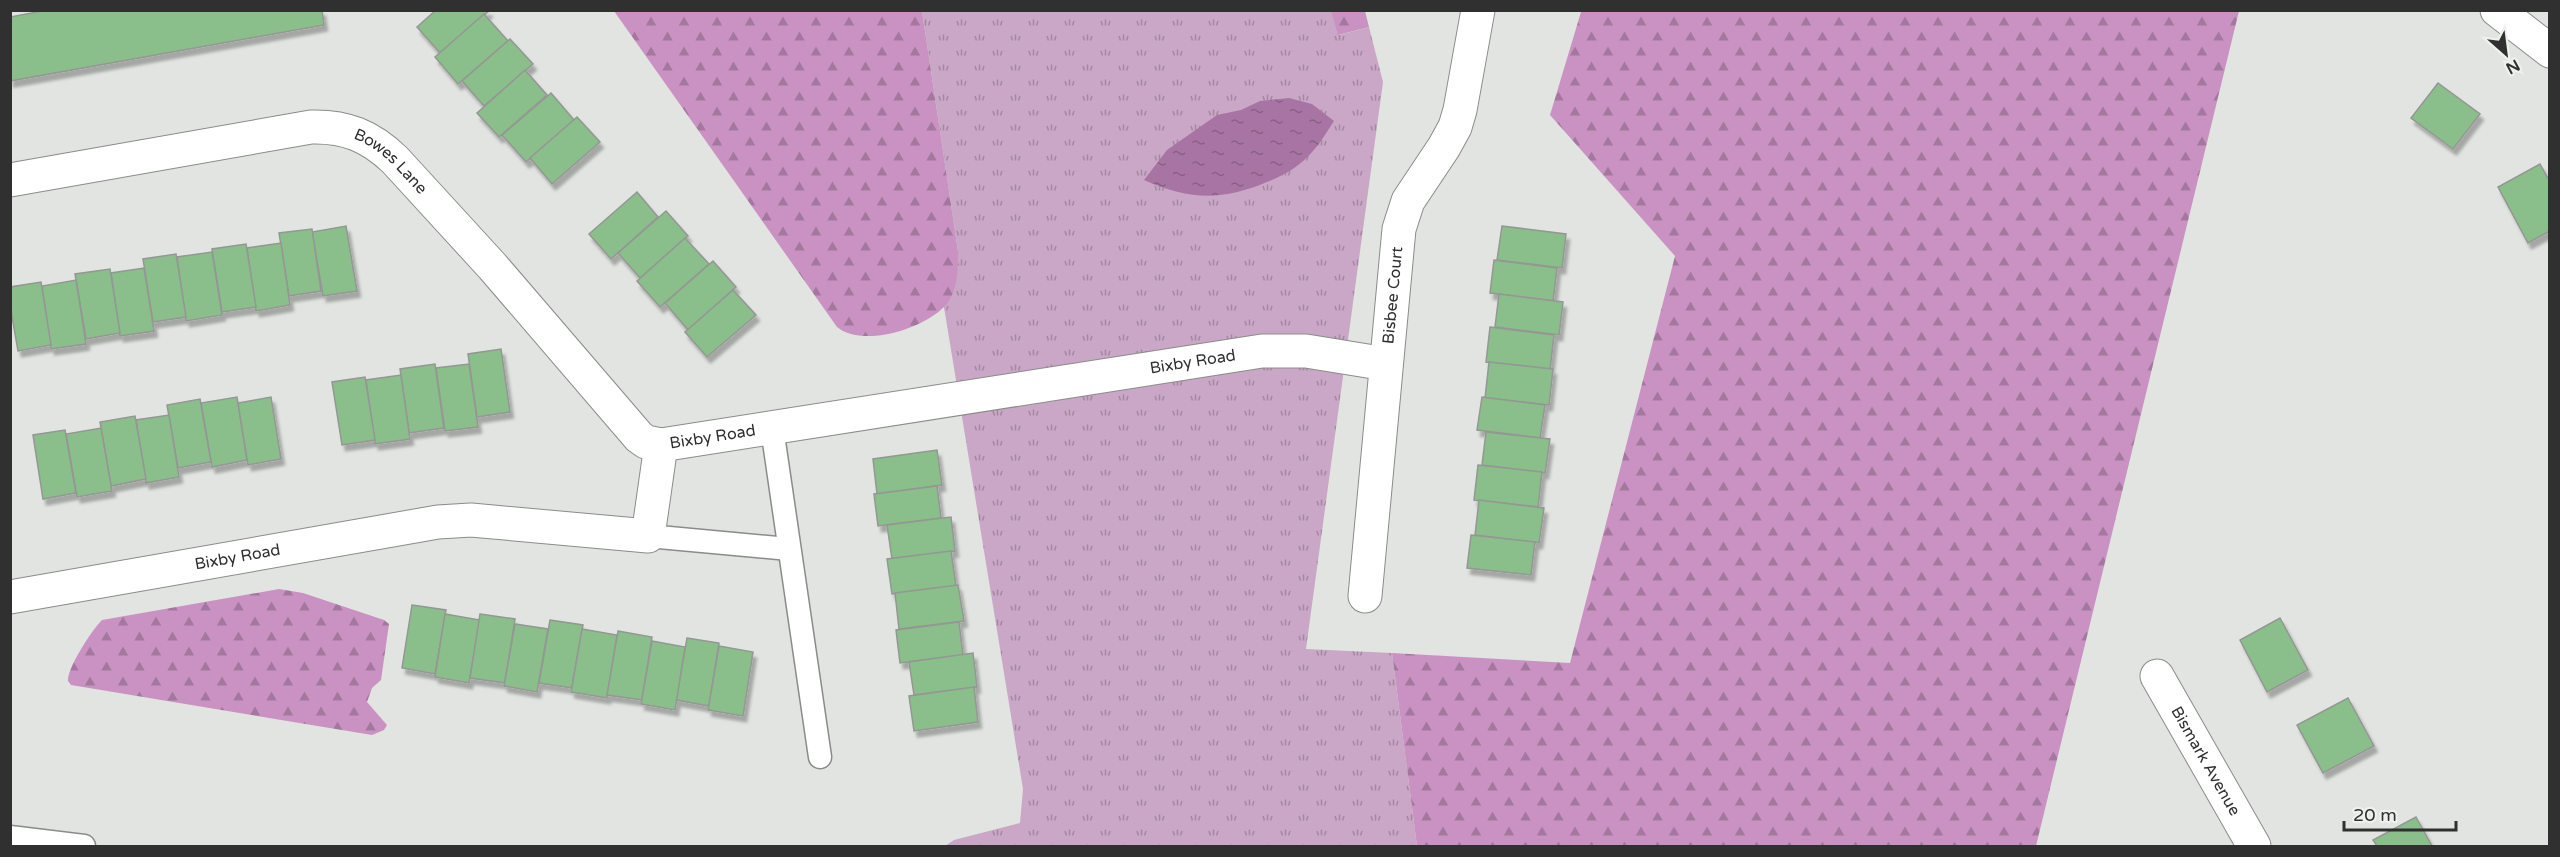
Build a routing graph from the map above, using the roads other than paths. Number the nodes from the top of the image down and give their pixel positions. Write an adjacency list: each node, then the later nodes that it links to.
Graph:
1 (1478, 10): 5 (street, Bisbee Court)
2 (2497, 10): 3 (street)
3 (2550, 51)
4 (10, 180): 7 (street, Bowes Lane)
5 (1386, 364): 6 (street, Bixby Road); 10 (street, Bisbee Court)
6 (772, 428): 7 (street, Bixby Road); 9 (lane)
7 (661, 445): 8 (street, Bixby Road)
8 (648, 536): 9 (lane); 11 (street, Bixby Road)
9 (789, 549): 13 (lane)
10 (1365, 596)
11 (10, 597)
12 (2157, 676): 16 (street, Bismark Avenue)
13 (820, 757)
14 (10, 837): 15 (lane)
15 (84, 846)
16 (2254, 846)

